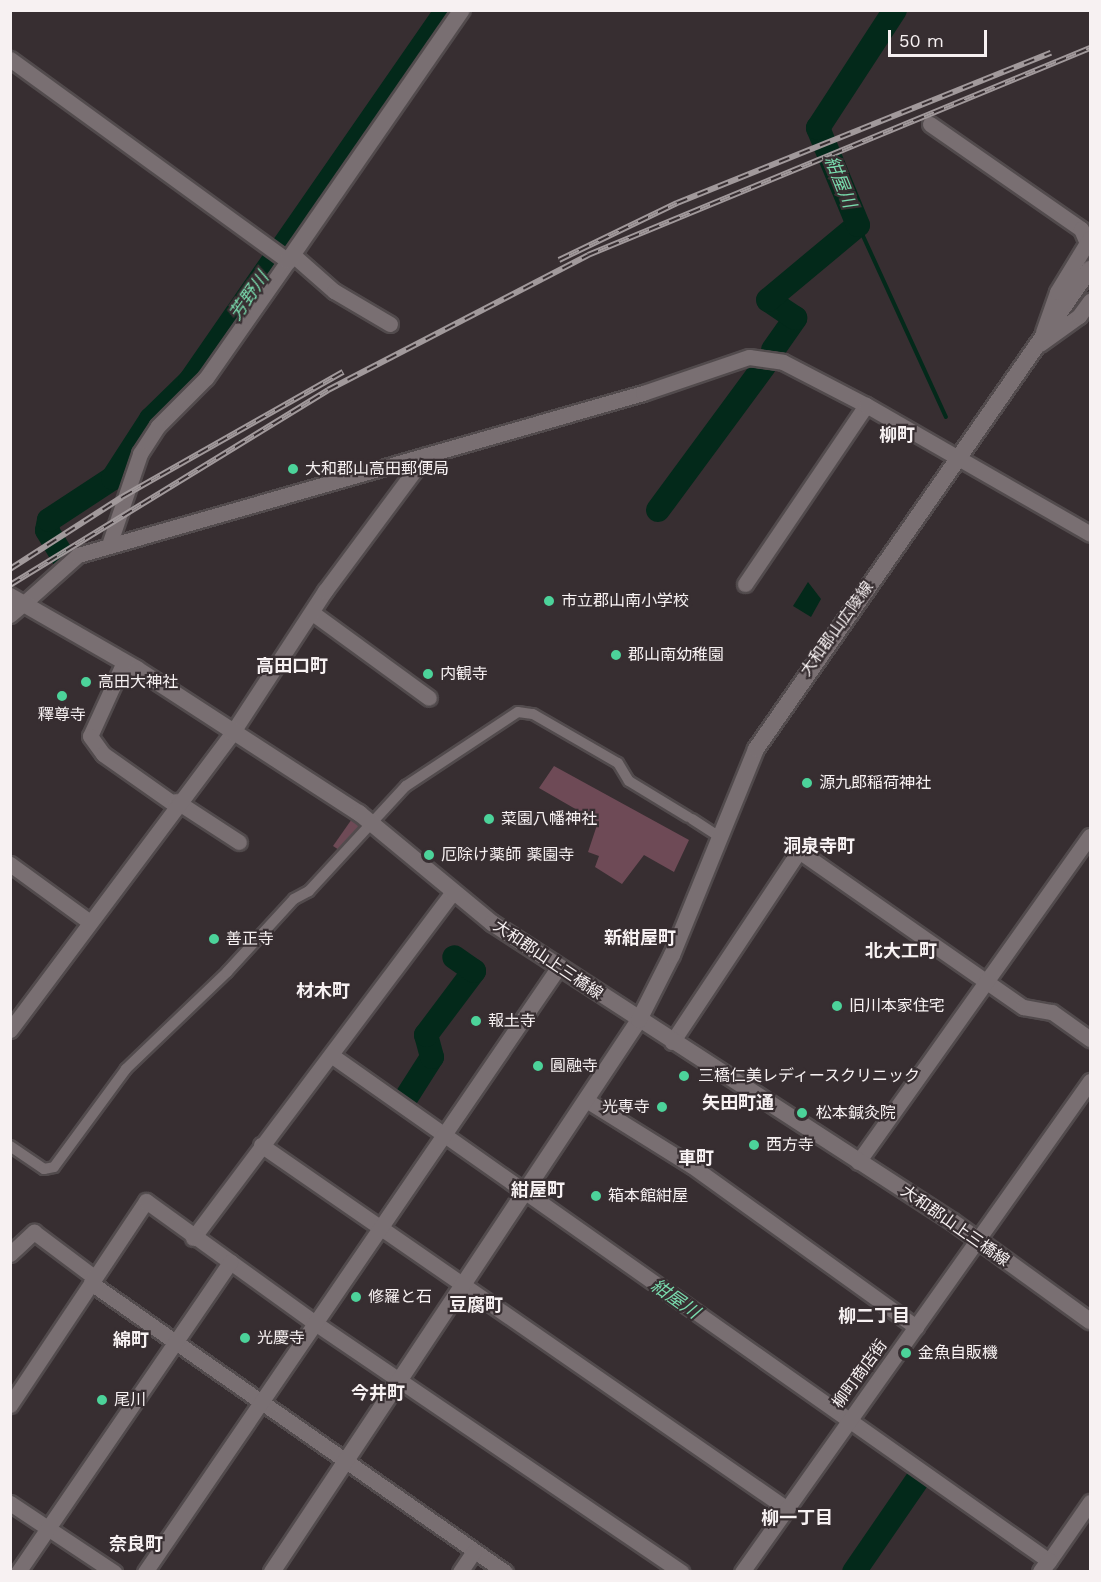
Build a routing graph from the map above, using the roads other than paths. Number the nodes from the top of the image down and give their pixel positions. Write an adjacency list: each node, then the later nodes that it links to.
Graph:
1 (462, 10): 5 (main road)
2 (10, 59): 5 (street)
3 (930, 124): 4 (street)
4 (1085, 239): 9 (street)
5 (290, 258): 8 (street); 14 (street)
6 (1090, 269): 9 (main road, 大和郡山広陵線)
7 (1090, 301): 9 (street)
8 (390, 324)
9 (1038, 346): 12 (main road, 大和郡山広陵線)
10 (866, 405): 11 (street); 12 (street); 15 (street)
11 (426, 455): 14 (street); 17 (street)
12 (960, 457): 13 (street); 23 (main road, 大和郡山広陵線)
13 (1090, 534)
14 (108, 545): 16 (street)
15 (745, 584)
16 (15, 605): 18 (main road, 大和郡山上三橋線)
17 (314, 614): 19 (street); 20 (street)
18 (123, 664): 20 (main road, 大和郡山上三橋線); 21 (street)
19 (429, 698)
20 (232, 733): 21 (street); 22 (main road, 大和郡山上三橋線)
21 (175, 803): 25 (street); 28 (street)
22 (372, 824): 23 (street); 27 (main road, 大和郡山上三橋線); 40 (street)
23 (717, 835): 31 (main road, 大和郡山広陵線)
24 (1090, 836): 30 (street)
25 (239, 842)
26 (10, 864): 28 (street)
27 (453, 892): 29 (main road, 大和郡山上三橋線); 35 (street)
28 (87, 920): 32 (street)
29 (558, 968): 31 (main road, 大和郡山上三橋線); 38 (street)
30 (988, 983): 33 (street); 34 (street); 41 (street)
31 (639, 1020): 34 (main road, 大和郡山上三橋線); 37 (main road, 大和郡山広陵線)
32 (10, 1030)
33 (1090, 1039)
34 (672, 1042): 41 (main road, 大和郡山上三橋線)
35 (331, 1055): 38 (street); 39 (street)
36 (1090, 1081): 45 (street, 柳町商店街)
37 (586, 1100): 42 (main road, 大和郡山広陵線); 52 (street)
38 (445, 1137): 42 (street); 43 (street)
39 (261, 1145): 43 (street); 44 (street)
40 (10, 1146)
41 (858, 1162): 45 (main road, 大和郡山上三橋線)
42 (524, 1194): 49 (main road, 大和郡山広陵線); 57 (street)
43 (380, 1231): 49 (street); 51 (street)
44 (193, 1238): 47 (street); 48 (street)
45 (980, 1242): 50 (main road, 大和郡山上三橋線); 52 (street, 柳町商店街)
46 (10, 1254): 48 (street)
47 (230, 1262): 51 (street); 53 (street)
48 (92, 1280): 53 (street); 56 (street)
49 (464, 1287): 54 (main road, 大和郡山広陵線); 60 (street)
50 (1090, 1321)
51 (315, 1323): 54 (street); 55 (street)
52 (916, 1327): 57 (street, 柳町商店街)
53 (174, 1340): 55 (street); 62 (street)
54 (401, 1380): 58 (main road, 大和郡山広陵線); 64 (street)
55 (261, 1399): 58 (street); 68 (street)
56 (10, 1406)
57 (850, 1418): 60 (street, 柳町商店街); 65 (street)
58 (346, 1460): 63 (street); 69 (main road, 大和郡山広陵線)
59 (10, 1503): 62 (street)
60 (787, 1509): 73 (street, 柳町商店街)
61 (1088, 1509): 65 (street)
62 (48, 1528): 66 (street); 67 (street)
63 (474, 1551): 70 (street); 71 (street)
64 (660, 1566): 72 (street)
65 (1045, 1566)
66 (18, 1572)
67 (114, 1572)
68 (145, 1572)
69 (272, 1572)
70 (460, 1572)
71 (505, 1572)
72 (682, 1572)
73 (742, 1572)

